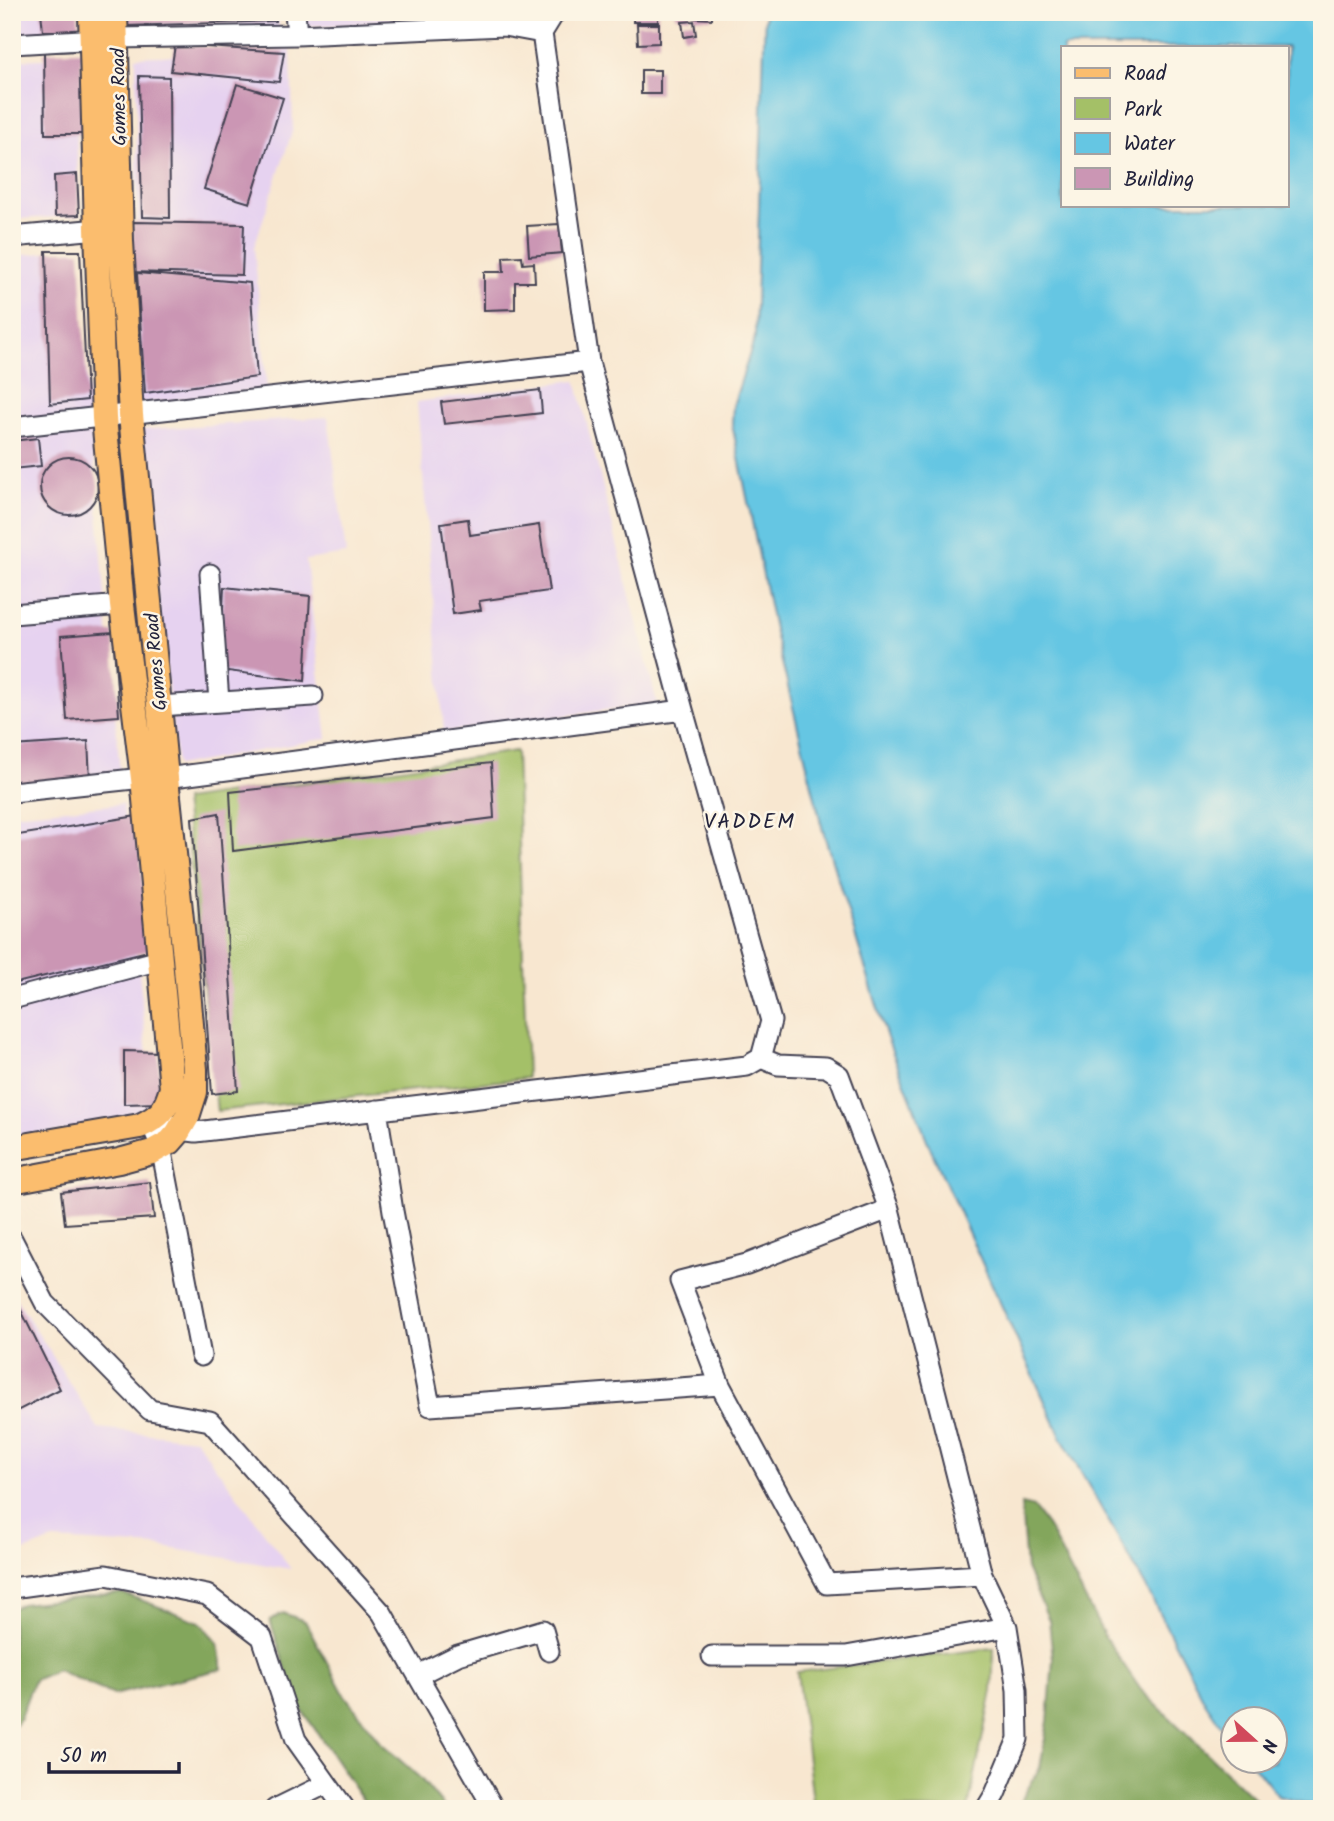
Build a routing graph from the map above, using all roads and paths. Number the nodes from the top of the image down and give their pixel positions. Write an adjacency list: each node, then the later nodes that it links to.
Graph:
1 (92, 12): 8 (main road, Gomes Road)
2 (115, 12): 8 (main road, Gomes Road)
3 (295, 12): 7 (street)
4 (555, 12): 6 (street)
5 (503, 19): 6 (street); 7 (street)
6 (542, 33): 12 (street)
7 (297, 36): 8 (street)
8 (104, 39): 9 (street); 10 (main road, Gomes Road)
9 (12, 44)
10 (109, 228): 11 (street); 13 (main road, Gomes Road); 14 (main road, Gomes Road)
11 (12, 237)
12 (589, 362): 13 (street); 22 (street)
13 (131, 415): 14 (street); 21 (main road, Gomes Road)
14 (103, 418): 15 (street); 17 (main road, Gomes Road)
15 (12, 427)
16 (210, 574): 20 (street)
17 (122, 605): 18 (street); 23 (main road, Gomes Road)
18 (12, 614)
19 (313, 696): 20 (street)
20 (219, 702): 21 (street)
21 (159, 706): 23 (main road, Gomes Road)
22 (683, 710): 23 (street); 27 (street)
23 (154, 778): 24 (street); 25 (main road, Gomes Road); 30 (main road, Gomes Road)
24 (12, 792)
25 (160, 960): 26 (street); 29 (main road, Gomes Road)
26 (12, 999)
27 (761, 1058): 28 (street); 34 (street)
28 (377, 1110): 30 (street); 37 (street)
29 (153, 1120): 30 (street); 31 (street); 32 (main road)
30 (180, 1130): 31 (main road, Gomes Road)
31 (161, 1147): 33 (main road, Gomes Road); 36 (street)
32 (12, 1149)
33 (12, 1181)
34 (889, 1209): 37 (street); 38 (street)
35 (12, 1239): 43 (street)
36 (201, 1356)
37 (720, 1385): 38 (street)
38 (982, 1575): 40 (street)
39 (12, 1588): 44 (street)
40 (1007, 1627): 42 (street); 48 (street)
41 (549, 1651): 43 (street)
42 (712, 1656)
43 (418, 1675): 47 (street)
44 (326, 1784): 45 (street); 46 (street)
45 (275, 1809)
46 (345, 1809)
47 (494, 1809)
48 (986, 1809)

